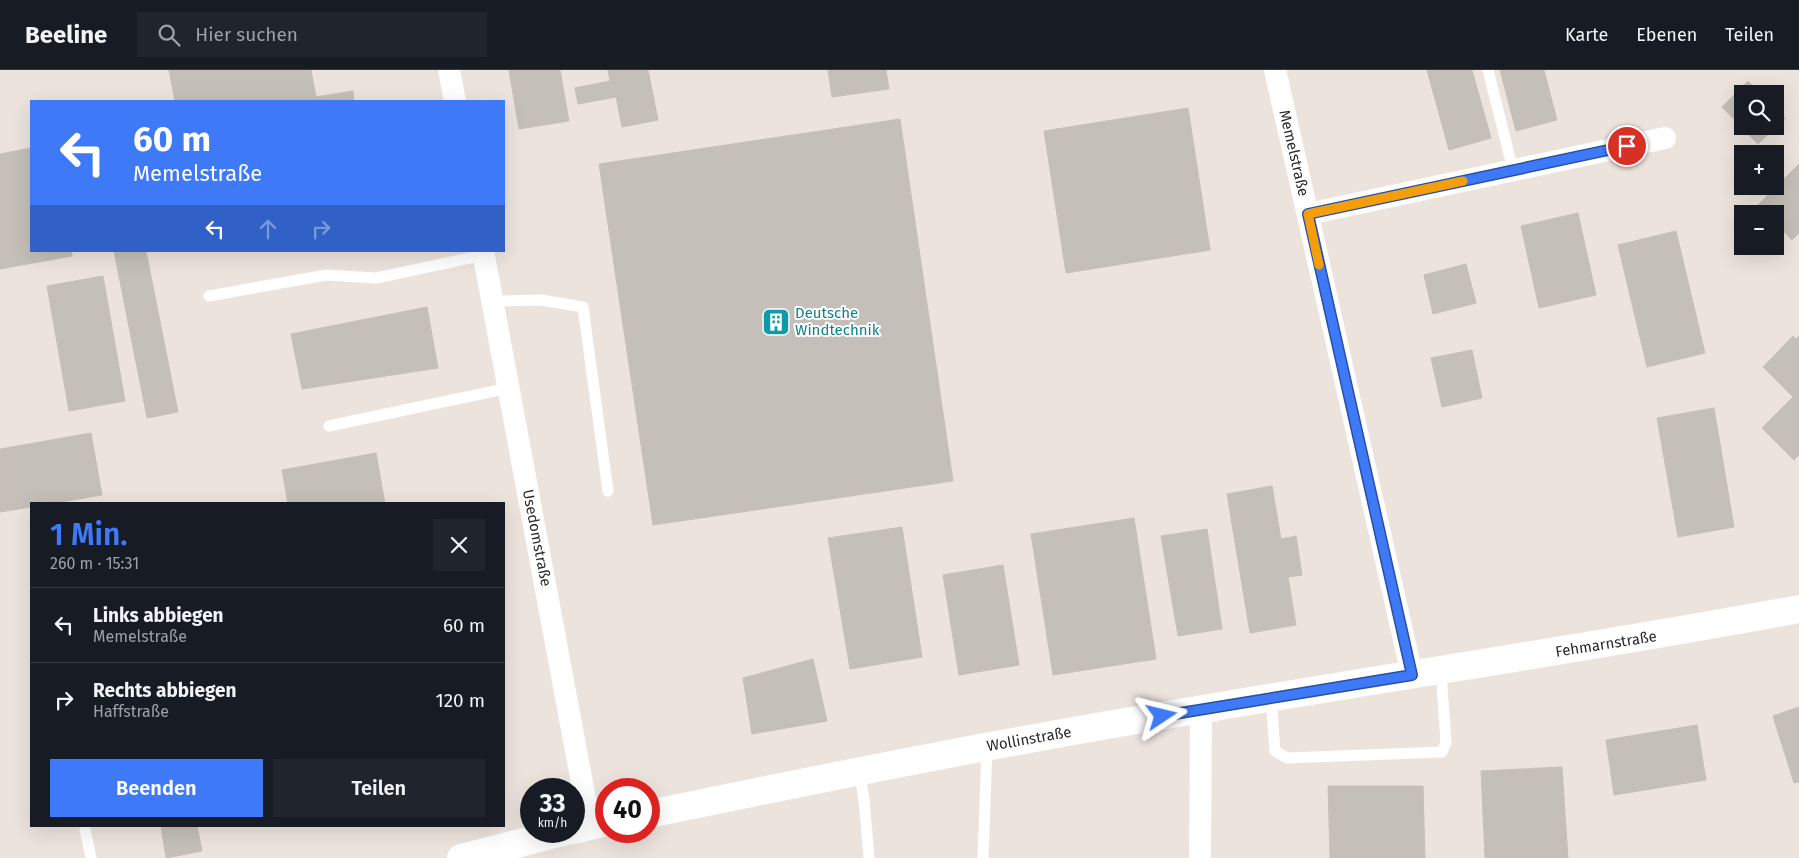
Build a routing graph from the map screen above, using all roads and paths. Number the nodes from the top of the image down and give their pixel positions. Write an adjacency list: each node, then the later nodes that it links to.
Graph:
1 (449, 70): 4 (street)
2 (1275, 70): 7 (street, Memelstraße)
3 (1488, 70): 6 (lane)
4 (455, 100)
5 (1665, 138): 6 (street)
6 (1513, 170): 7 (street)
7 (1308, 214): 16 (street, Memelstraße)
8 (483, 253): 9 (lane); 10 (street, Usedomstraße)
9 (209, 296)
10 (492, 301): 11 (street, Usedomstraße); 13 (lane)
11 (509, 388): 12 (lane); 21 (street, Usedomstraße)
12 (328, 426)
13 (608, 491)
14 (1799, 609): 15 (street, Fehmarnstraße)
15 (1441, 671): 16 (street, Fehmarnstraße); 17 (lane)
16 (1412, 675): 17 (street, Wollinstraße)
17 (1271, 698): 18 (street, Wollinstraße)
18 (1201, 709): 19 (street, Wollinstraße); 30 (street)
19 (987, 747): 20 (street, Wollinstraße); 29 (lane)
20 (859, 771): 22 (street, Wollinstraße); 28 (lane)
21 (576, 778)
22 (660, 812)
23 (85, 829): 27 (lane)
24 (535, 843): 25 (street)
25 (511, 851): 26 (street)
26 (467, 857)
27 (91, 858)
28 (869, 858)
29 (983, 858)
30 (1200, 858)

